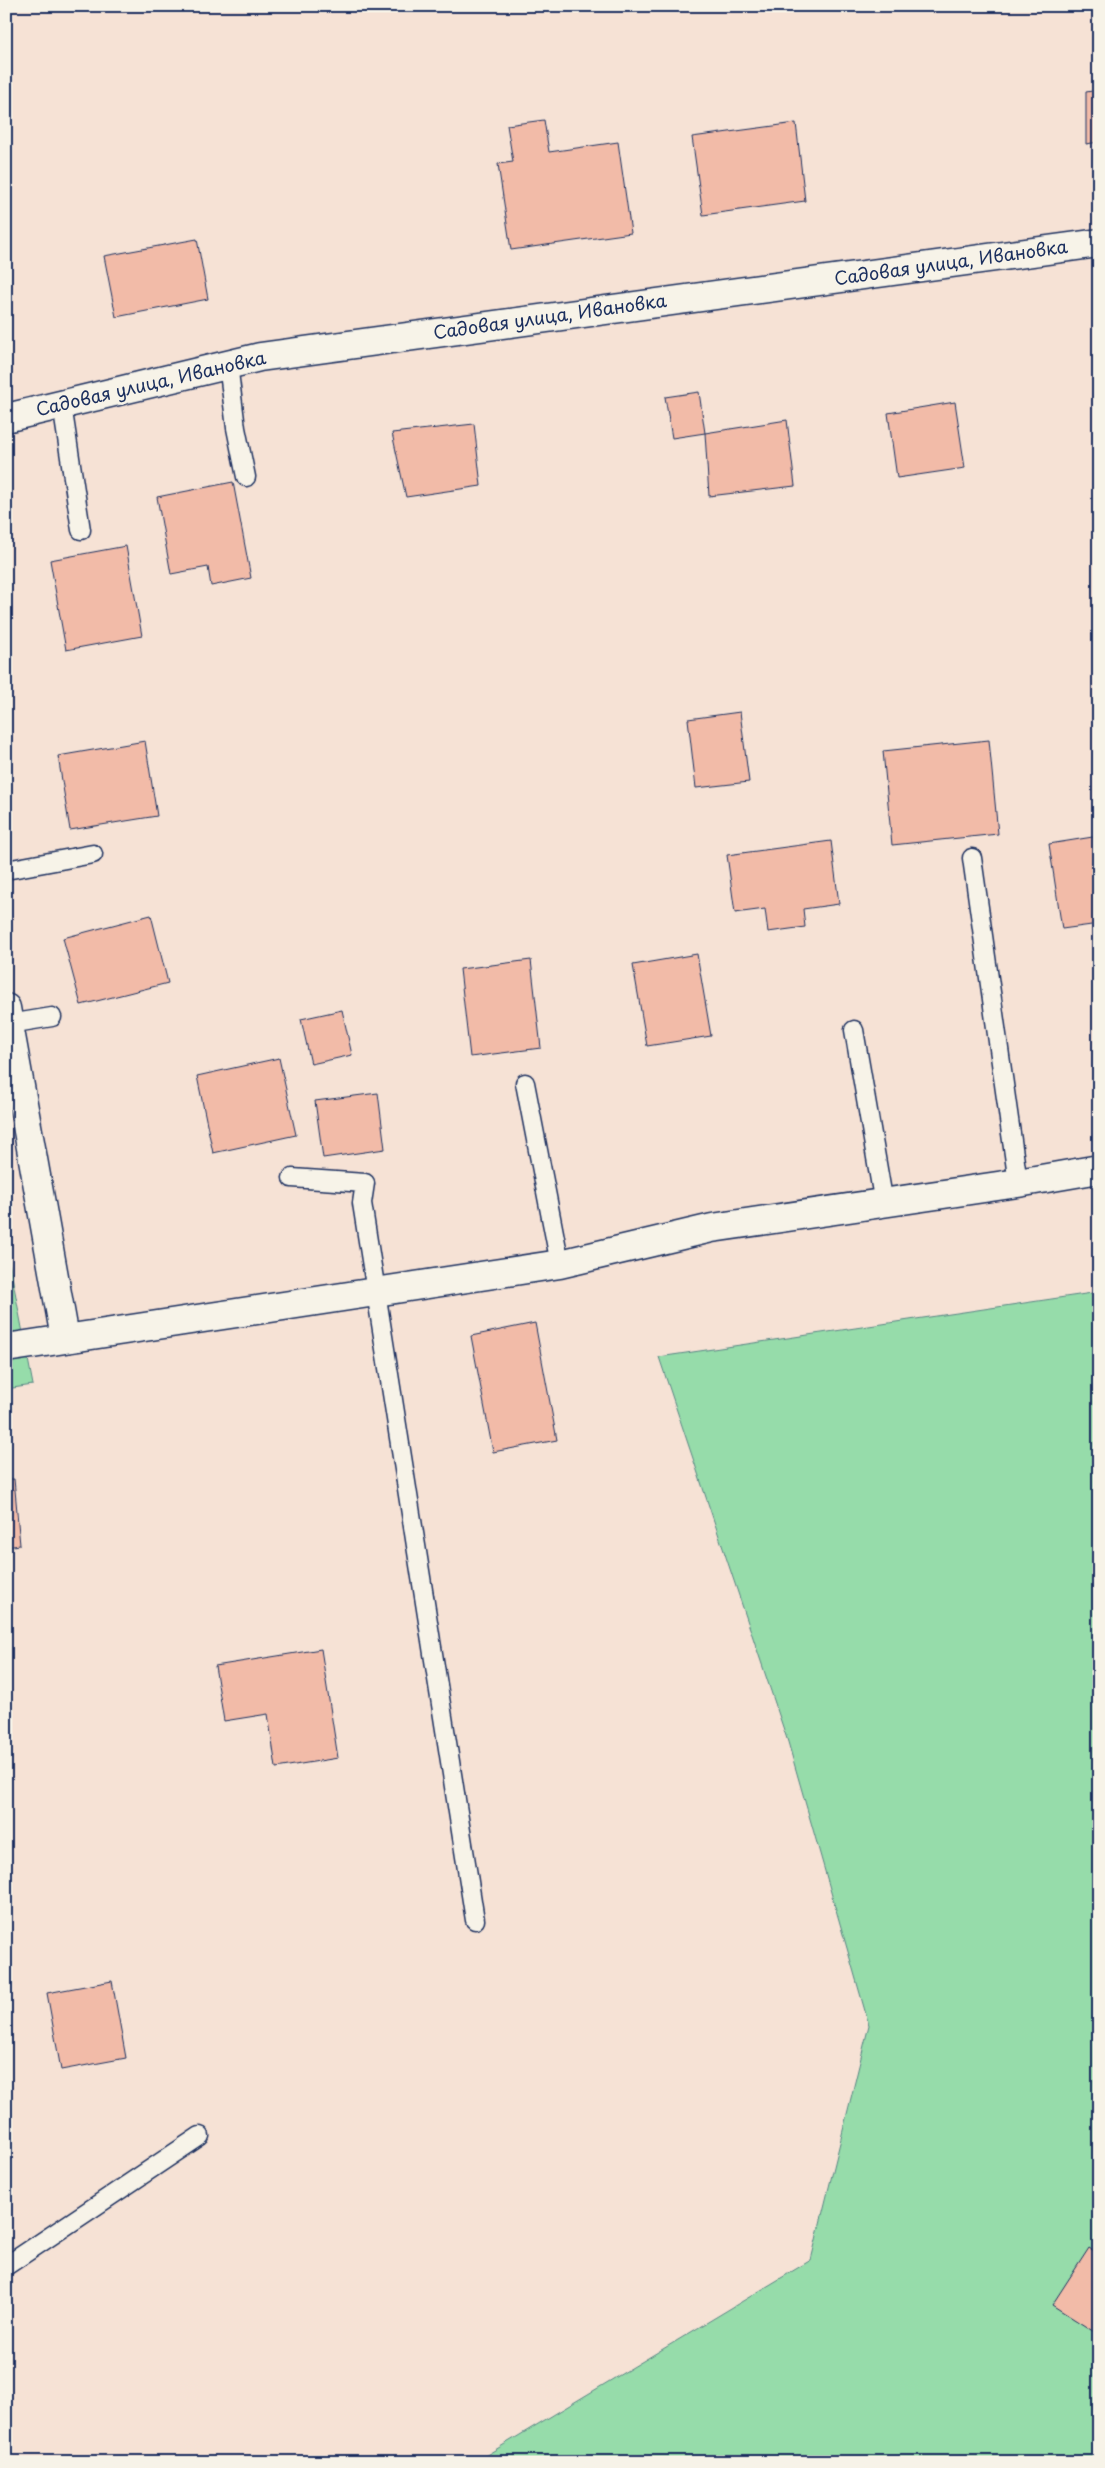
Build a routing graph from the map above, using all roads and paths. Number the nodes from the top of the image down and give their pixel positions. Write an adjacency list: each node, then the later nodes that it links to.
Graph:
1 (1099, 243): 2 (street, Садовая улица, Ивановка)
2 (228, 364): 3 (street, Садовая улица, Ивановка); 5 (lane)
3 (62, 405): 4 (street, Садовая улица, Ивановка); 6 (lane)
4 (6, 418)
5 (246, 477)
6 (81, 530)
7 (93, 854): 9 (lane)
8 (972, 858): 16 (lane)
9 (6, 870)
10 (8, 1016): 11 (lane); 20 (street)
11 (52, 1017)
12 (854, 1030): 17 (lane)
13 (525, 1083): 18 (lane)
14 (1099, 1168): 16 (street)
15 (292, 1178): 19 (lane)
16 (1018, 1183): 17 (street)
17 (884, 1204): 18 (street)
18 (560, 1264): 19 (street)
19 (377, 1291): 20 (street); 22 (lane)
20 (65, 1338): 21 (street)
21 (6, 1348)
22 (475, 1920)
23 (200, 2136): 24 (lane)
24 (6, 2266)

